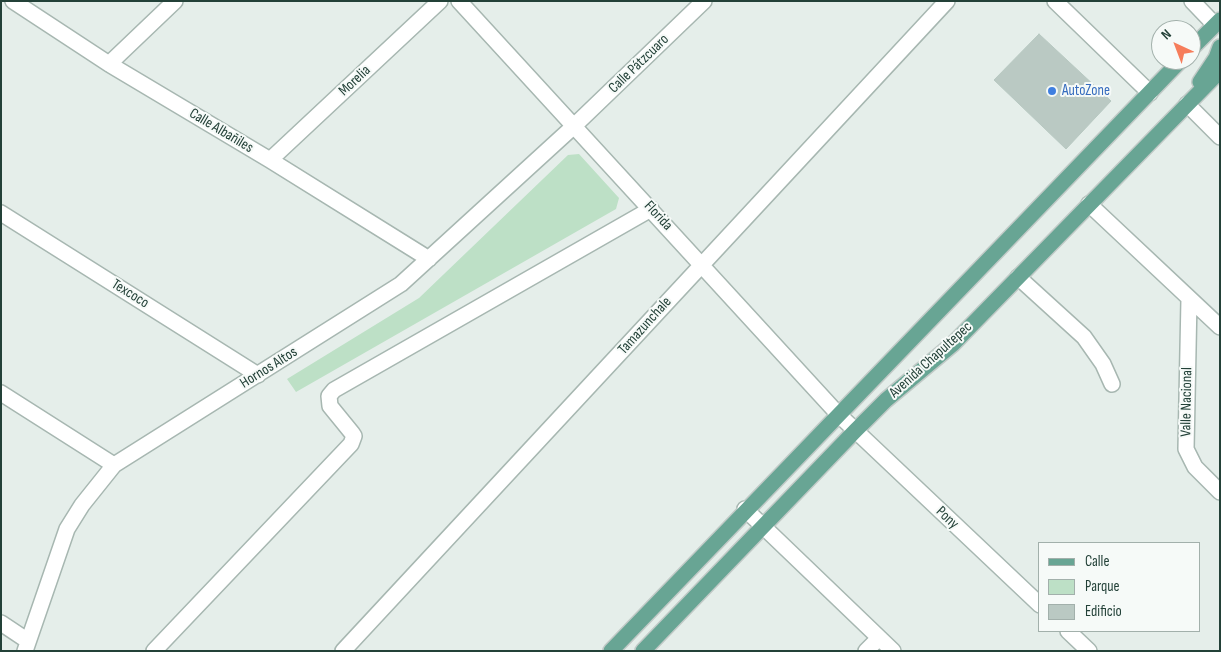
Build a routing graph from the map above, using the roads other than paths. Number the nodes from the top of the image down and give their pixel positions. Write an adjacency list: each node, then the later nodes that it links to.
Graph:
1 (13, 1): 13 (street, Calle Albañiles)
2 (175, 1): 13 (street)
3 (440, 1): 20 (street, Morelia)
4 (459, 1): 18 (street, Florida)
5 (704, 1): 18 (street, Calle Pátzcuaro)
6 (947, 1): 25 (street, Tamazunchale)
7 (1055, 1): 16 (street)
8 (1192, 1): 9 (street)
9 (1217, 22): 10 (main road); 11 (main road)
10 (1201, 39)
11 (1220, 40)
12 (1220, 47): 17 (main road)
13 (110, 64): 20 (street, Calle Albañiles)
14 (1172, 70): 16 (main road, Avenida Chapultepec)
15 (1220, 71): 17 (main road, Avenida Chapultepec)
16 (1150, 93): 32 (main road, Avenida Chapultepec)
17 (1186, 104): 19 (street); 21 (main road, Avenida Chapultepec)
18 (574, 126): 22 (street, Florida); 24 (street, Hornos Altos)
19 (1220, 137)
20 (270, 160): 24 (street, Calle Albañiles)
21 (1089, 204): 26 (main road, Avenida Chapultepec); 27 (street)
22 (652, 209): 25 (street, Florida); 43 (street)
23 (1, 213): 29 (street, Texcoco)
24 (429, 259): 29 (street, Hornos Altos)
25 (702, 263): 32 (street, Florida); 44 (street, Tamazunchale)
26 (1018, 277): 30 (street); 33 (main road, Avenida Chapultepec)
27 (1189, 299): 28 (street); 35 (street, Valle Nacional)
28 (1220, 327)
29 (258, 376): 34 (street, Hornos Altos)
30 (1112, 384)
31 (1, 393): 34 (street)
32 (838, 414): 33 (street, Florida); 36 (main road, Avenida Chapultepec)
33 (855, 431): 37 (main road, Avenida Chapultepec); 38 (street, Pony)
34 (114, 464): 42 (street, Hornos Altos)
35 (1220, 492)
36 (745, 509): 37 (street); 45 (main road, Avenida Chapultepec)
37 (763, 525): 41 (street); 46 (main road, Avenida Chapultepec)
38 (1038, 602)
39 (1, 623): 42 (street)
40 (1069, 632): 49 (street)
41 (879, 638): 47 (street); 48 (street)
42 (27, 646)
43 (154, 651)
44 (343, 651)
45 (611, 651)
46 (643, 651)
47 (866, 651)
48 (893, 651)
49 (1089, 651)

